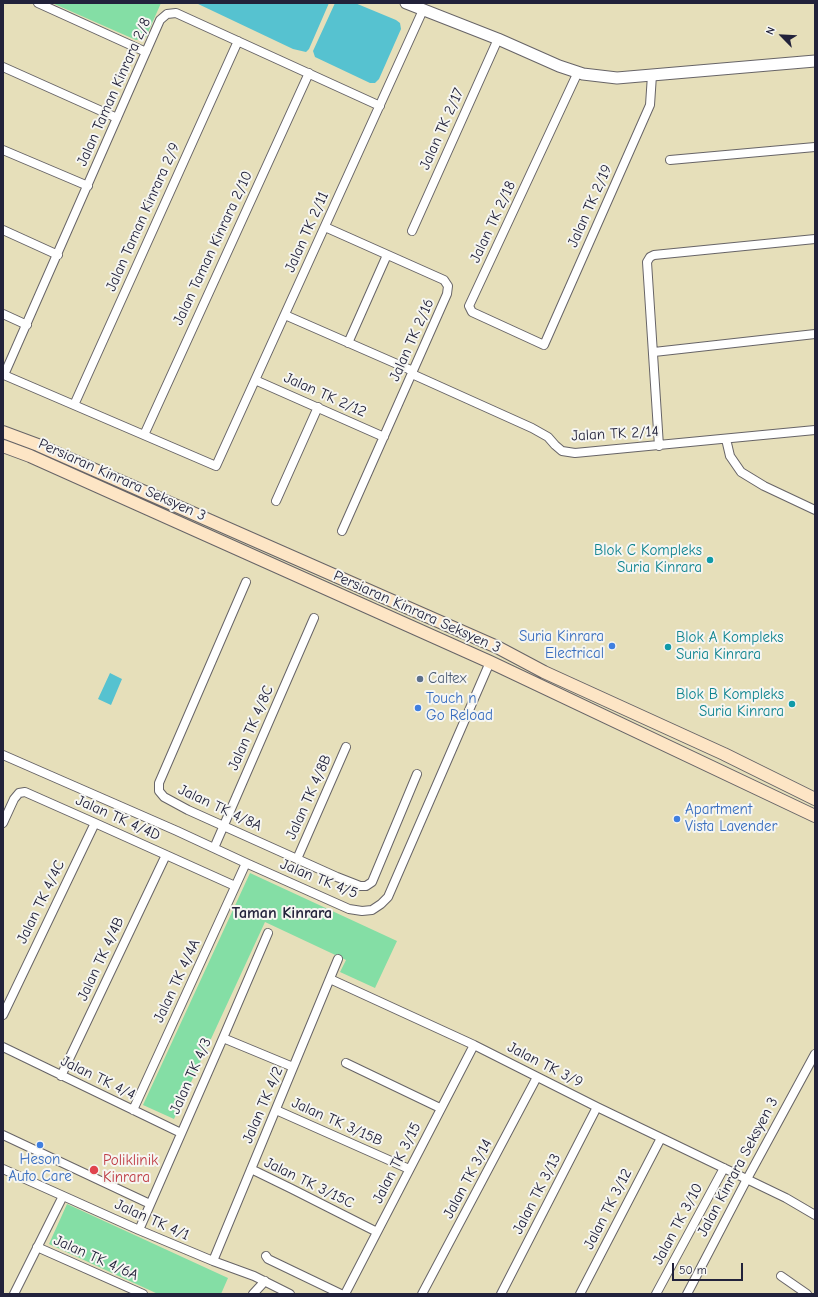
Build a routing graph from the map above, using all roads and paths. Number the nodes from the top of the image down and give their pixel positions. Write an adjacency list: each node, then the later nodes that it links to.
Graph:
1 (38, 3): 6 (street)
2 (406, 3): 3 (street)
3 (423, 10): 4 (street); 12 (street, Jalan TK 2/11)
4 (498, 39): 9 (street); 20 (street, Jalan TK 2/17)
5 (238, 41): 6 (street, Jalan Taman Kinrara 2/8); 10 (street, Jalan Taman Kinrara 2/8); 34 (street, Jalan Taman Kinrara 2/9)
6 (146, 52): 13 (street, Jalan Taman Kinrara 2/8)
7 (815, 61): 11 (street)
8 (3, 67): 13 (street)
9 (578, 72): 11 (street); 29 (street, Jalan TK 2/18)
10 (308, 73): 12 (street, Jalan Taman Kinrara 2/8); 38 (street, Jalan Taman Kinrara 2/10)
11 (652, 75): 29 (street, Jalan TK 2/19)
12 (380, 106): 18 (street, Jalan TK 2/11)
13 (117, 118): 17 (street, Jalan Taman Kinrara 2/8)
14 (815, 147): 16 (street)
15 (3, 150): 17 (street)
16 (670, 160)
17 (88, 186): 22 (street, Jalan Taman Kinrara 2/8)
18 (325, 227): 23 (street, Jalan TK 2/16); 25 (street, Jalan TK 2/11)
19 (3, 230): 22 (street)
20 (412, 231)
21 (815, 239): 30 (street)
22 (58, 255): 26 (street, Jalan Taman Kinrara 2/8)
23 (387, 255): 28 (street); 31 (street, Jalan TK 2/16)
24 (3, 314): 26 (street)
25 (285, 315): 28 (street, Jalan TK 2/14); 33 (street, Jalan TK 2/11)
26 (27, 325): 32 (street, Jalan Taman Kinrara 2/8)
27 (815, 334): 30 (street)
28 (348, 343): 31 (street, Jalan TK 2/14)
29 (544, 345)
30 (654, 352): 42 (street)
31 (413, 372): 39 (street, Jalan TK 2/16); 42 (street, Jalan TK 2/14)
32 (3, 376): 34 (street)
33 (255, 380): 35 (street, Jalan TK 2/12); 38 (street, Jalan TK 2/11)
34 (74, 405): 38 (street)
35 (318, 407): 39 (street, Jalan TK 2/12); 43 (street)
36 (815, 430): 40 (street, Jalan TK 2/14)
37 (3, 432): 47 (main road, Persiaran Kinrara Seksyen 3)
38 (144, 435)
39 (384, 437): 45 (street, Jalan TK 2/16)
40 (726, 439): 42 (street, Jalan TK 2/14); 44 (street)
41 (3, 446): 49 (main road, Persiaran Kinrara Seksyen 3)
42 (659, 446)
43 (276, 502)
44 (815, 510)
45 (342, 531)
46 (246, 582): 58 (street, Jalan TK 4/8A)
47 (428, 617): 49 (main road); 50 (main road, Persiaran Kinrara Seksyen 3)
48 (314, 618): 58 (street, Jalan TK 4/8C)
49 (490, 662): 50 (main road); 55 (main road, Persiaran Kinrara Seksyen 3); 62 (street, Jalan TK 4/5)
50 (544, 672): 54 (main road, Persiaran Kinrara Seksyen 3)
51 (346, 748): 61 (street, Jalan TK 4/8B)
52 (3, 755): 59 (street, Jalan TK 4/5)
53 (417, 774): 61 (street, Jalan TK 4/8A)
54 (815, 799)
55 (815, 816)
56 (3, 823): 57 (street, Jalan TK 4/4D)
57 (96, 823): 60 (street, Jalan TK 4/4D); 67 (street, Jalan TK 4/4C)
58 (223, 826): 59 (street, Jalan TK 4/8C); 61 (street, Jalan TK 4/8A)
59 (214, 848): 62 (street, Jalan TK 4/5)
60 (166, 854): 63 (street, Jalan TK 4/4D); 74 (street, Jalan TK 4/4B)
61 (297, 859)
62 (246, 863): 63 (street, Jalan TK 4/4A)
63 (235, 886): 78 (street, Jalan TK 4/4A)
64 (268, 933): 68 (street, Jalan TK 4/3)
65 (338, 960): 66 (street, Jalan TK 4/2)
66 (330, 979): 69 (street, Jalan TK 3/9); 73 (street, Jalan TK 4/2)
67 (3, 1015)
68 (223, 1038): 73 (street); 80 (street, Jalan TK 4/3)
69 (474, 1045): 75 (street, Jalan TK 3/9); 77 (street, Jalan TK 3/15)
70 (3, 1047): 74 (street, Jalan TK 4/4)
71 (815, 1054): 87 (street, Jalan Kinrara Seksyen 3)
72 (346, 1063): 77 (street)
73 (294, 1067): 79 (street, Jalan TK 4/2)
74 (61, 1076): 78 (street, Jalan TK 4/4)
75 (537, 1077): 76 (street, Jalan TK 3/9); 104 (street, Jalan TK 3/14)
76 (597, 1107): 82 (street, Jalan TK 3/9); 105 (street, Jalan TK 3/13)
77 (440, 1108): 86 (street, Jalan TK 3/15)
78 (133, 1110): 80 (street, Jalan TK 4/4)
79 (276, 1110): 85 (street, Jalan TK 4/2); 86 (street, Jalan TK 3/15B)
80 (181, 1133): 89 (street, Jalan TK 4/3)
81 (3, 1135): 89 (street)
82 (661, 1138): 83 (street, Jalan TK 3/9); 106 (street, Jalan TK 3/12)
83 (724, 1168): 87 (street, Jalan TK 3/9); 107 (street, Jalan TK 3/10)
84 (3, 1169): 88 (street, Jalan TK 4/1)
85 (251, 1169): 92 (street, Jalan TK 3/15C); 95 (street, Jalan TK 4/2)
86 (409, 1169): 92 (street, Jalan TK 3/15)
87 (747, 1179): 90 (street, Jalan TK 3/9); 108 (street, Jalan Kinrara Seksyen 3)
88 (63, 1196): 91 (street, Jalan TK 4/1); 93 (street)
89 (150, 1204): 91 (street, Jalan TK 4/3)
90 (815, 1215)
91 (139, 1230): 95 (street, Jalan TK 4/1)
92 (377, 1232): 103 (street, Jalan TK 3/15)
93 (37, 1247): 98 (street); 99 (street, Jalan TK 4/6A)
94 (266, 1256): 102 (street)
95 (213, 1261): 97 (street, Jalan TK 4/1)
96 (781, 1276): 109 (street)
97 (264, 1281): 100 (street); 101 (street, Jalan TK 4/1)
98 (14, 1294)
99 (143, 1294)
100 (252, 1294)
101 (290, 1294)
102 (341, 1294)
103 (345, 1294)
104 (422, 1294)
105 (501, 1294)
106 (580, 1294)
107 (656, 1294)
108 (688, 1294)
109 (806, 1294)

